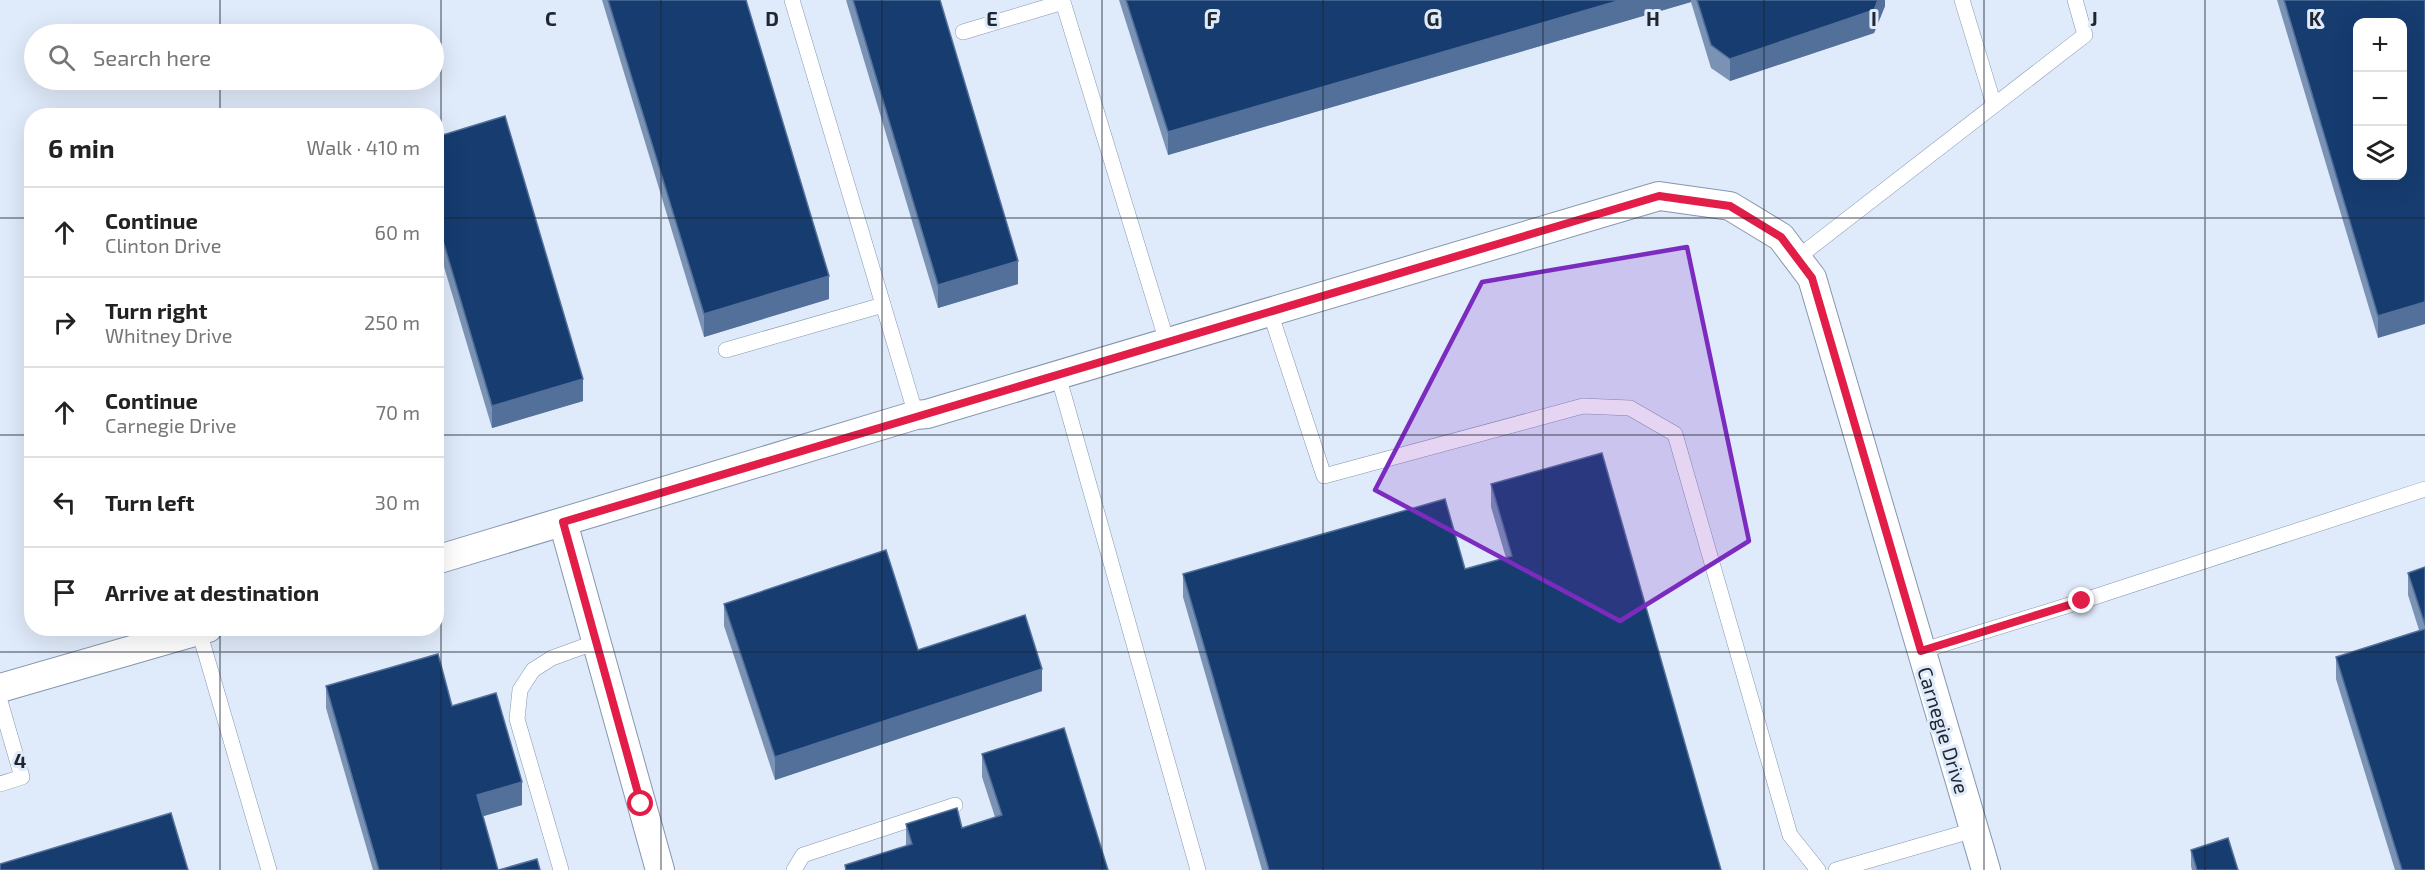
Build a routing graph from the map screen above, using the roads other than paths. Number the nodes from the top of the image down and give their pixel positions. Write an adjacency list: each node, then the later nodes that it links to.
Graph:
1 (792, 0): 7 (lane)
2 (1962, 0): 5 (lane)
3 (2075, 0): 5 (lane)
4 (963, 32): 9 (lane)
5 (1994, 105): 6 (lane)
6 (1804, 268): 8 (street); 19 (street, Carnegie Drive)
7 (883, 305): 10 (lane); 12 (lane)
8 (1270, 312): 9 (street); 30 (lane)
9 (1167, 342): 11 (street)
10 (726, 350)
11 (1058, 375): 12 (street); 29 (lane)
12 (916, 415): 14 (street)
13 (2425, 489): 19 (lane)
14 (563, 522): 15 (street); 18 (street)
15 (444, 559)
16 (182, 636): 20 (street)
17 (205, 636): 25 (lane)
18 (596, 642): 26 (lane); 27 (street)
19 (1921, 651): 24 (street, Carnegie Drive)
20 (0, 688)
21 (0, 701): 22 (lane)
22 (0, 784)
23 (955, 805): 28 (lane)
24 (1974, 830): 31 (lane); 32 (street, Carnegie Drive)
25 (269, 870)
26 (561, 870)
27 (660, 870)
28 (794, 870)
29 (1198, 870)
30 (1818, 870)
31 (1836, 870)
32 (1986, 870)

